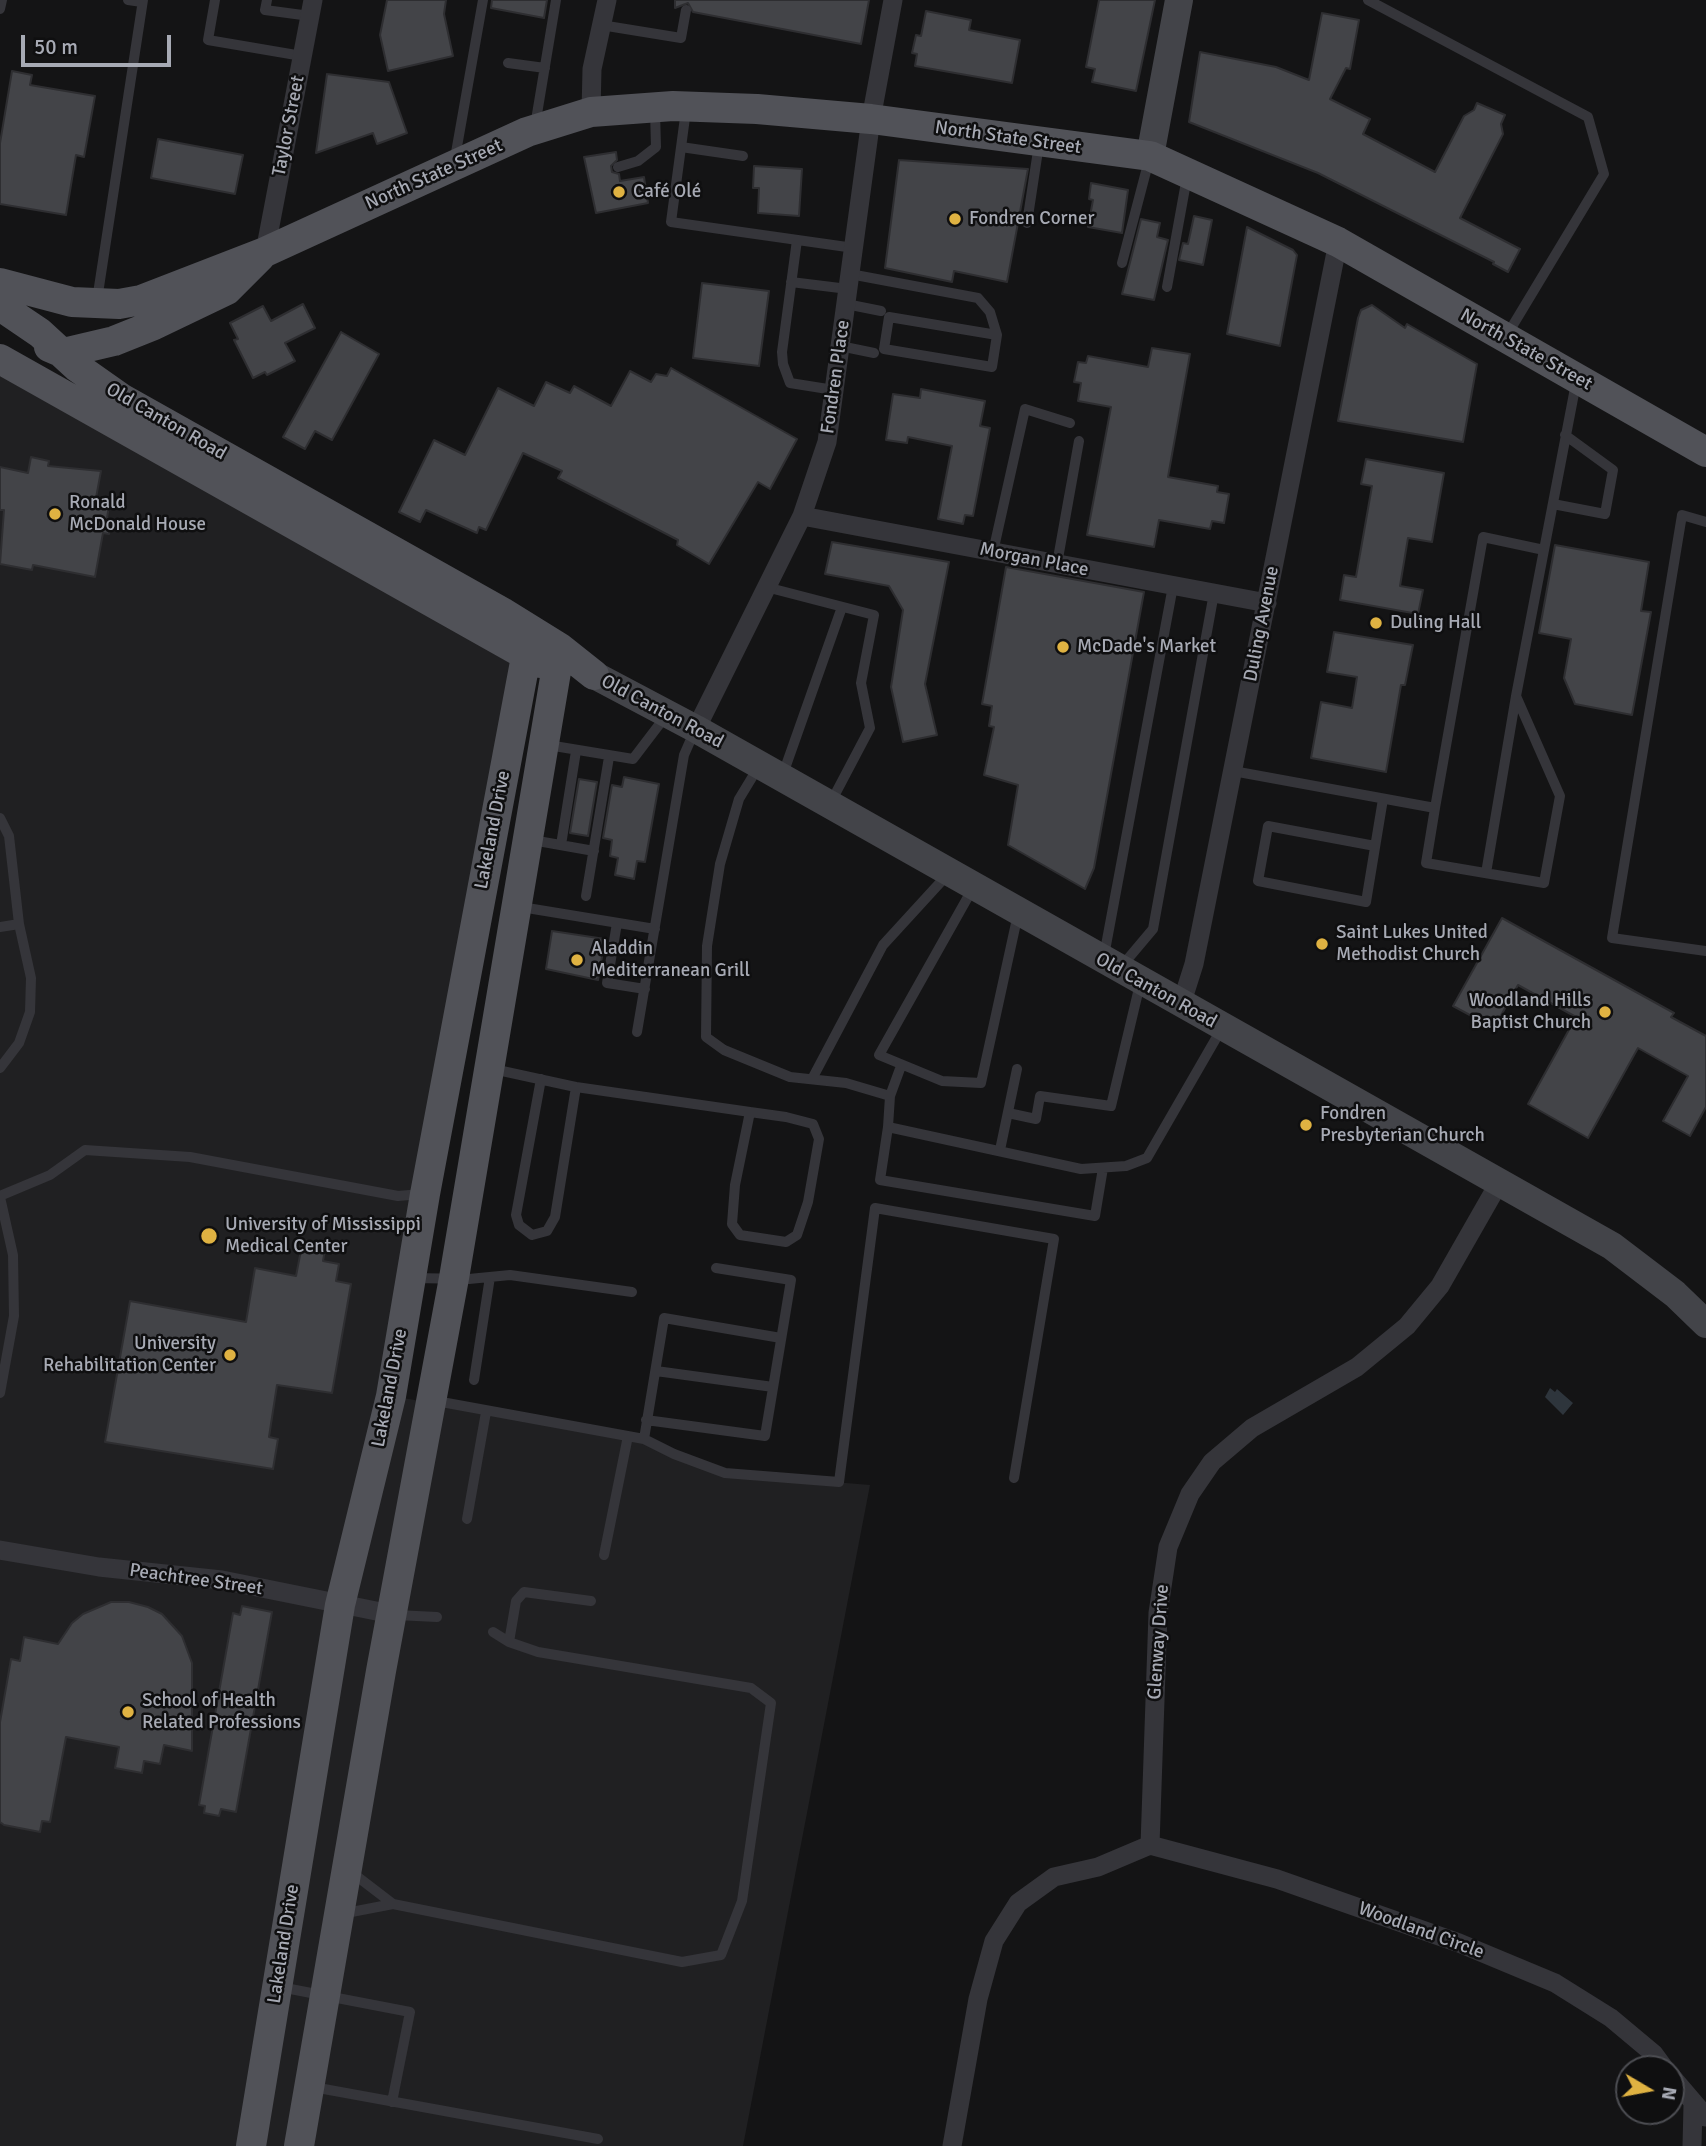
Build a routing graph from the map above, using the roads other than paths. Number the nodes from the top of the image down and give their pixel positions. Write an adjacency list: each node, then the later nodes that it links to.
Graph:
1 (2, 0): 13 (lane)
2 (128, 0): 11 (lane)
3 (215, 0): 16 (lane)
4 (267, 0): 12 (lane)
5 (483, 0): 28 (lane)
6 (556, 0): 18 (lane)
7 (607, 0): 15 (street)
8 (892, 0): 22 (street, Fondren Place)
9 (1180, 0): 27 (street)
10 (1368, 0): 46 (lane)
11 (142, 1): 41 (lane)
12 (312, 8): 16 (street, Taylor Street)
13 (0, 9)
14 (686, 10): 15 (lane)
15 (601, 25): 21 (street)
16 (303, 56): 35 (street, Taylor Street)
17 (508, 63): 18 (lane)
18 (545, 68): 23 (lane)
19 (687, 106): 20 (main road, North State Street); 22 (main road, North State Street); 25 (lane)
20 (654, 107): 21 (main road, North State Street); 29 (lane)
21 (591, 112): 23 (main road, North State Street)
22 (871, 120): 24 (main road, North State Street); 34 (street, Fondren Place)
23 (535, 130): 28 (main road, North State Street)
24 (1039, 142): 27 (main road, North State Street); 31 (lane)
25 (681, 148): 26 (lane); 32 (lane)
26 (743, 156)
27 (1150, 156): 30 (main road, North State Street); 36 (lane)
28 (453, 165): 35 (main road, North State Street)
29 (618, 167)
30 (1188, 173): 33 (main road, North State Street); 39 (lane)
31 (1027, 223)
32 (796, 240): 34 (lane); 37 (lane)
33 (1338, 242): 46 (main road, North State Street); 66 (street, Duling Avenue)
34 (854, 248): 40 (street, Fondren Place)
35 (265, 252): 41 (main road, North State Street); 48 (main road, North State Street)
36 (1122, 263)
37 (791, 282): 40 (lane); 52 (lane)
38 (0, 284): 41 (main road, North State Street)
39 (1167, 287)
40 (848, 289): 43 (lane); 45 (lane); 47 (street, Fondren Place)
41 (96, 304)
42 (0, 306): 48 (main road, Old Canton Road)
43 (881, 311)
44 (0, 329): 48 (main road)
45 (997, 335): 45 (lane)
46 (1505, 339): 51 (main road, North State Street)
47 (840, 346): 49 (lane); 52 (street, Fondren Place)
48 (63, 353): 68 (main road, Old Canton Road)
49 (874, 353)
50 (0, 359): 68 (main road, Old Canton Road)
51 (1577, 379): 54 (lane); 56 (main road, North State Street)
52 (834, 390): 58 (street, Fondren Place)
53 (1070, 423): 61 (lane)
54 (1565, 435): 57 (lane); 57 (lane)
55 (1079, 441): 62 (lane)
56 (1706, 453)
57 (1553, 504): 60 (lane)
58 (802, 516): 61 (street, Morgan Place); 64 (street, Fondren Place)
59 (1706, 522): 98 (lane)
60 (1544, 550): 71 (lane); 81 (lane)
61 (993, 552): 62 (street, Morgan Place)
62 (1057, 564): 63 (street, Morgan Place)
63 (1173, 586): 65 (street, Morgan Place); 99 (lane)
64 (766, 587): 67 (lane); 73 (street, Fondren Place)
65 (1214, 593): 66 (street, Morgan Place); 99 (lane)
66 (1267, 603): 77 (street, Duling Avenue)
67 (842, 607): 78 (lane); 80 (lane)
68 (528, 642): 69 (main road, Old Canton Road); 118 (main road, Lakeland Drive)
69 (558, 659): 70 (main road, Old Canton Road); 74 (main road, Lakeland Drive)
70 (594, 675): 72 (street, Old Canton Road)
71 (1516, 696): 89 (lane); 89 (lane)
72 (667, 714): 73 (street, Old Canton Road); 76 (lane)
73 (696, 729): 78 (street, Old Canton Road); 97 (lane)
74 (542, 744): 75 (lane); 84 (main road, Lakeland Drive)
75 (576, 751): 76 (lane); 85 (lane)
76 (609, 757): 87 (lane)
77 (1233, 771): 79 (lane); 101 (street, Duling Avenue)
78 (771, 772): 80 (street, Old Canton Road); 109 (lane)
79 (1383, 799): 81 (lane); 86 (lane)
80 (829, 805): 88 (street, Old Canton Road)
81 (1435, 808): 89 (lane)
82 (0, 818): 83 (lane)
83 (5, 838): 95 (lane)
84 (526, 839): 85 (lane); 92 (main road, Lakeland Drive)
85 (561, 845): 87 (lane)
86 (1375, 846): 86 (lane)
87 (594, 851): 91 (lane)
88 (948, 873): 90 (street, Old Canton Road); 109 (lane)
89 (1486, 873)
90 (973, 887): 93 (street, Old Canton Road); 104 (lane)
91 (586, 897)
92 (515, 906): 94 (lane); 106 (main road, Lakeland Drive)
93 (1018, 913): 99 (street, Old Canton Road); 104 (lane)
94 (617, 922): 97 (lane); 100 (lane)
95 (19, 924): 96 (lane); 105 (lane)
96 (0, 927)
97 (655, 929): 100 (lane)
98 (1706, 951)
99 (1120, 971): 101 (street, Old Canton Road); 113 (lane)
100 (645, 989): 103 (lane)
101 (1181, 1005): 102 (street, Old Canton Road)
102 (1222, 1028): 116 (lane); 117 (street, Old Canton Road)
103 (637, 1032)
104 (901, 1066): 111 (lane)
105 (0, 1068)
106 (489, 1068): 108 (lane); 123 (main road, Lakeland Drive)
107 (1017, 1069): 113 (lane)
108 (541, 1079): 110 (lane); 110 (lane)
109 (812, 1079): 111 (lane)
110 (576, 1087): 112 (lane)
111 (890, 1096): 114 (lane)
112 (750, 1112): 112 (lane)
113 (1008, 1113): 115 (lane)
114 (888, 1127): 115 (lane); 116 (lane)
115 (1000, 1150): 116 (lane)
116 (1104, 1168)
117 (1500, 1181): 125 (street, Old Canton Road); 146 (street, Glenway Drive)
118 (425, 1194): 119 (lane); 122 (main road, Lakeland Drive)
119 (0, 1196): 130 (lane)
120 (716, 1268): 126 (lane)
121 (490, 1277): 123 (lane); 124 (lane); 128 (lane)
122 (412, 1278): 123 (lane); 141 (main road, Lakeland Drive)
123 (453, 1278): 131 (main road, Lakeland Drive)
124 (632, 1292)
125 (1706, 1324)
126 (781, 1338): 127 (lane); 129 (lane)
127 (656, 1371): 129 (lane); 133 (lane)
128 (474, 1380)
129 (773, 1387): 133 (lane)
130 (0, 1393)
131 (432, 1400): 132 (lane); 142 (main road, Lakeland Drive)
132 (486, 1412): 134 (lane); 137 (lane)
133 (646, 1420): 135 (lane)
134 (628, 1436): 135 (lane); 139 (lane)
135 (644, 1439): 136 (lane)
136 (1014, 1478)
137 (467, 1519)
138 (0, 1550): 141 (street, Peachtree Street)
139 (604, 1555)
140 (591, 1601): 145 (lane)
141 (340, 1605): 142 (street, Peachtree Street); 150 (main road, Lakeland Drive)
142 (391, 1614): 143 (lane); 147 (main road, Lakeland Drive)
143 (437, 1618)
144 (494, 1632): 145 (lane)
145 (509, 1642): 148 (lane)
146 (1150, 1845): 152 (street, Woodland Circle); 160 (street)
147 (349, 1870): 148 (lane); 149 (main road, Lakeland Drive)
148 (393, 1904): 149 (lane)
149 (341, 1914): 151 (main road, Lakeland Drive)
150 (277, 1986): 151 (lane); 158 (main road, Lakeland Drive)
151 (326, 1996): 153 (main road, Lakeland Drive); 155 (lane)
152 (1655, 2055)
153 (309, 2087): 155 (lane); 159 (main road, Lakeland Drive)
154 (1685, 2093): 156 (street)
155 (392, 2102): 157 (lane)
156 (1700, 2111): 161 (street)
157 (598, 2139)
158 (251, 2146)
159 (299, 2146)
160 (952, 2146)
161 (1692, 2146)

